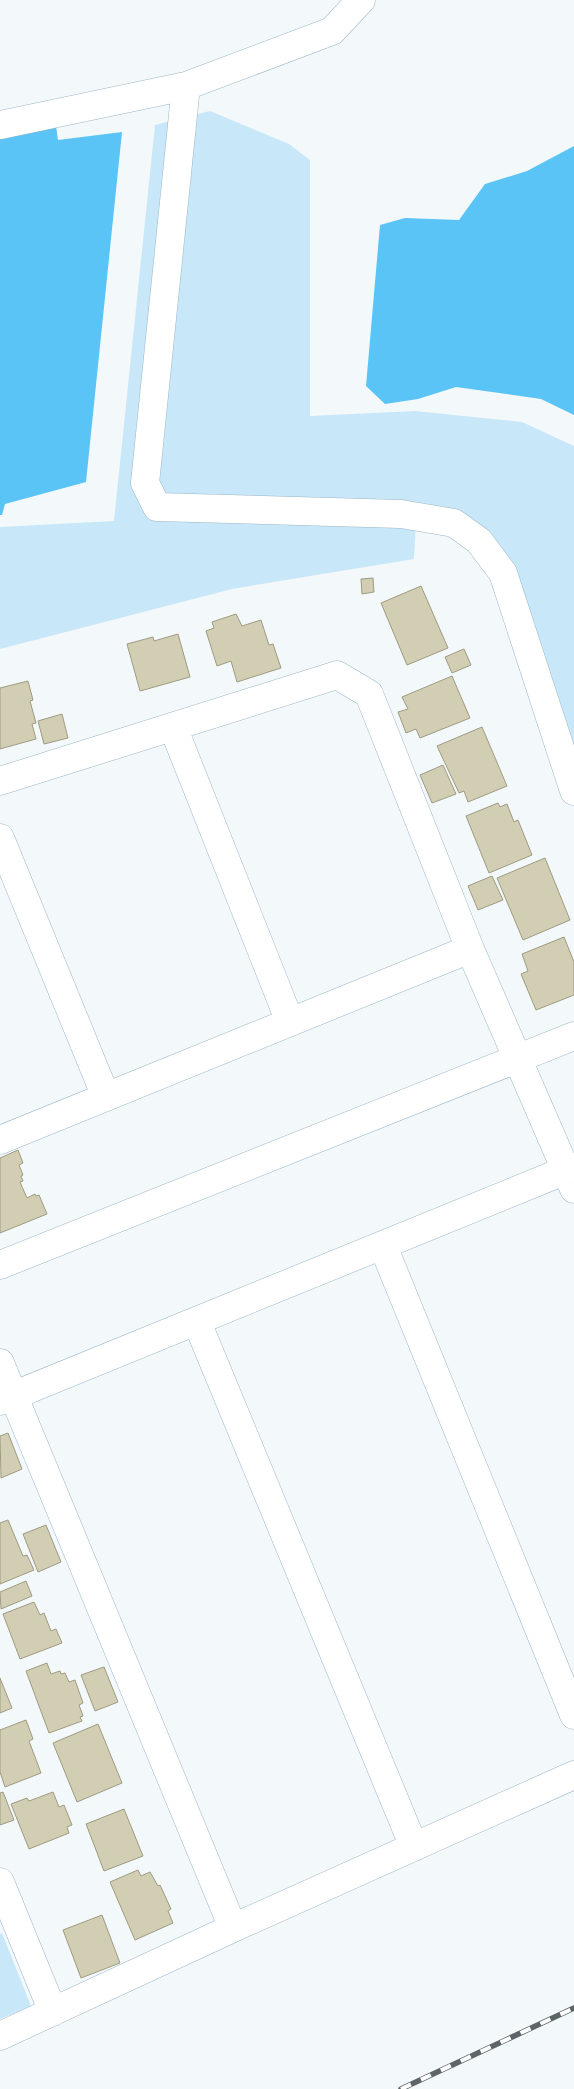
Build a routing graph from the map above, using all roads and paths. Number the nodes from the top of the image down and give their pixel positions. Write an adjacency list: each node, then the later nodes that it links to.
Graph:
1 (362, 0): 2 (street)
2 (186, 86): 3 (street); 6 (street)
3 (0, 125)
4 (173, 726): 5 (street); 8 (street); 9 (street)
5 (0, 781)
6 (574, 791)
7 (0, 838): 12 (street)
8 (470, 949): 9 (street); 11 (street)
9 (290, 1022): 12 (street)
10 (574, 1036): 11 (street)
11 (518, 1058): 14 (street); 16 (street)
12 (106, 1096): 13 (street)
13 (0, 1140)
14 (571, 1175): 15 (street)
15 (383, 1246): 17 (street); 20 (street)
16 (0, 1265)
17 (197, 1322): 19 (street); 22 (street)
18 (0, 1363): 19 (street)
19 (7, 1399): 24 (street)
20 (574, 1715)
21 (574, 1775): 22 (street)
22 (414, 1847): 24 (street)
23 (0, 1882): 25 (street)
24 (233, 1928): 25 (street)
25 (53, 2012): 26 (street)
26 (0, 2036)

